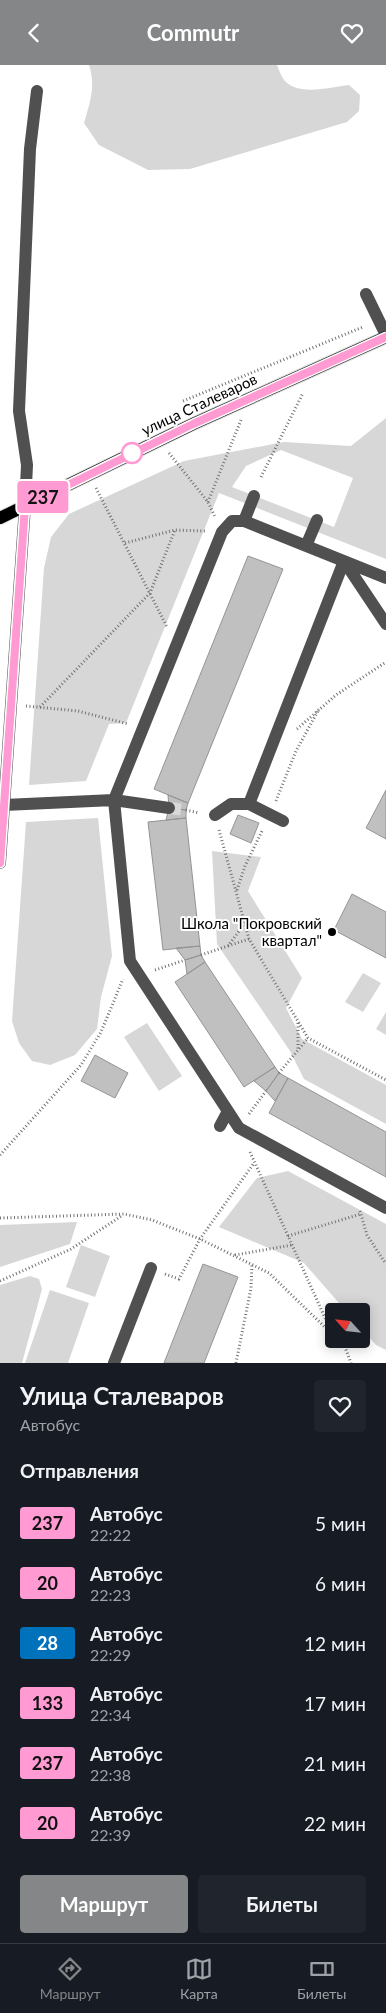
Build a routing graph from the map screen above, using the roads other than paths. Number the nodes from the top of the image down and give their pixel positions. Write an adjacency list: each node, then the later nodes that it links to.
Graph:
1 (37, 91): 5 (street)
2 (366, 294): 3 (street)
3 (386, 336): 5 (main road, улица Сталеваров)
4 (254, 495): 8 (street)
5 (25, 506): 6 (main road, улица Сталеваров); 15 (street)
6 (0, 518)
7 (317, 520): 9 (street)
8 (244, 521): 9 (street); 13 (street)
9 (306, 546): 10 (street)
10 (344, 561): 11 (street); 12 (street); 14 (street)
11 (386, 578)
12 (386, 624)
13 (114, 800): 15 (street); 16 (street); 20 (street)
14 (249, 804): 17 (street); 18 (street)
15 (4, 805): 19 (street)
16 (169, 807)
17 (215, 815)
18 (283, 821)
19 (0, 863)
20 (228, 1111): 21 (street); 22 (street)
21 (220, 1126)
22 (386, 1208)
23 (152, 1268): 24 (street)
24 (114, 1363)

